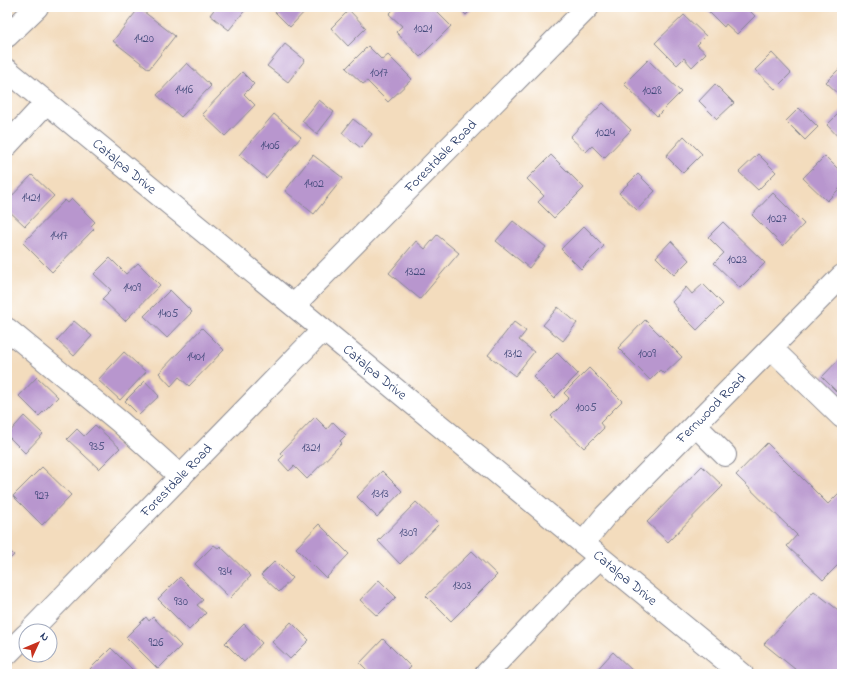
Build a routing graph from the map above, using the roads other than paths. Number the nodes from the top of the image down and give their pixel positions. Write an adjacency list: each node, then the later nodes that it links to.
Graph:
1 (37, 7): 3 (street)
2 (588, 7): 8 (street, Forestdale Road)
3 (7, 36)
4 (7, 70): 5 (street, Catalpa Drive)
5 (46, 102): 6 (street); 8 (street, Catalpa Drive)
6 (7, 145)
7 (842, 276): 11 (street, Fernwood Road)
8 (294, 305): 10 (street, Catalpa Drive)
9 (7, 329): 15 (street)
10 (323, 330): 15 (street, Forestdale Road); 16 (street, Catalpa Drive)
11 (771, 348): 12 (street); 13 (street, Fernwood Road)
12 (842, 418)
13 (695, 425): 14 (street); 16 (street, Fernwood Road)
14 (725, 455)
15 (181, 477): 18 (street, Forestdale Road)
16 (583, 544): 17 (street, Catalpa Drive)
17 (600, 558): 21 (street); 22 (street, Catalpa Drive)
18 (38, 623)
19 (18, 643): 20 (street)
20 (7, 654)
21 (486, 674)
22 (742, 674)

